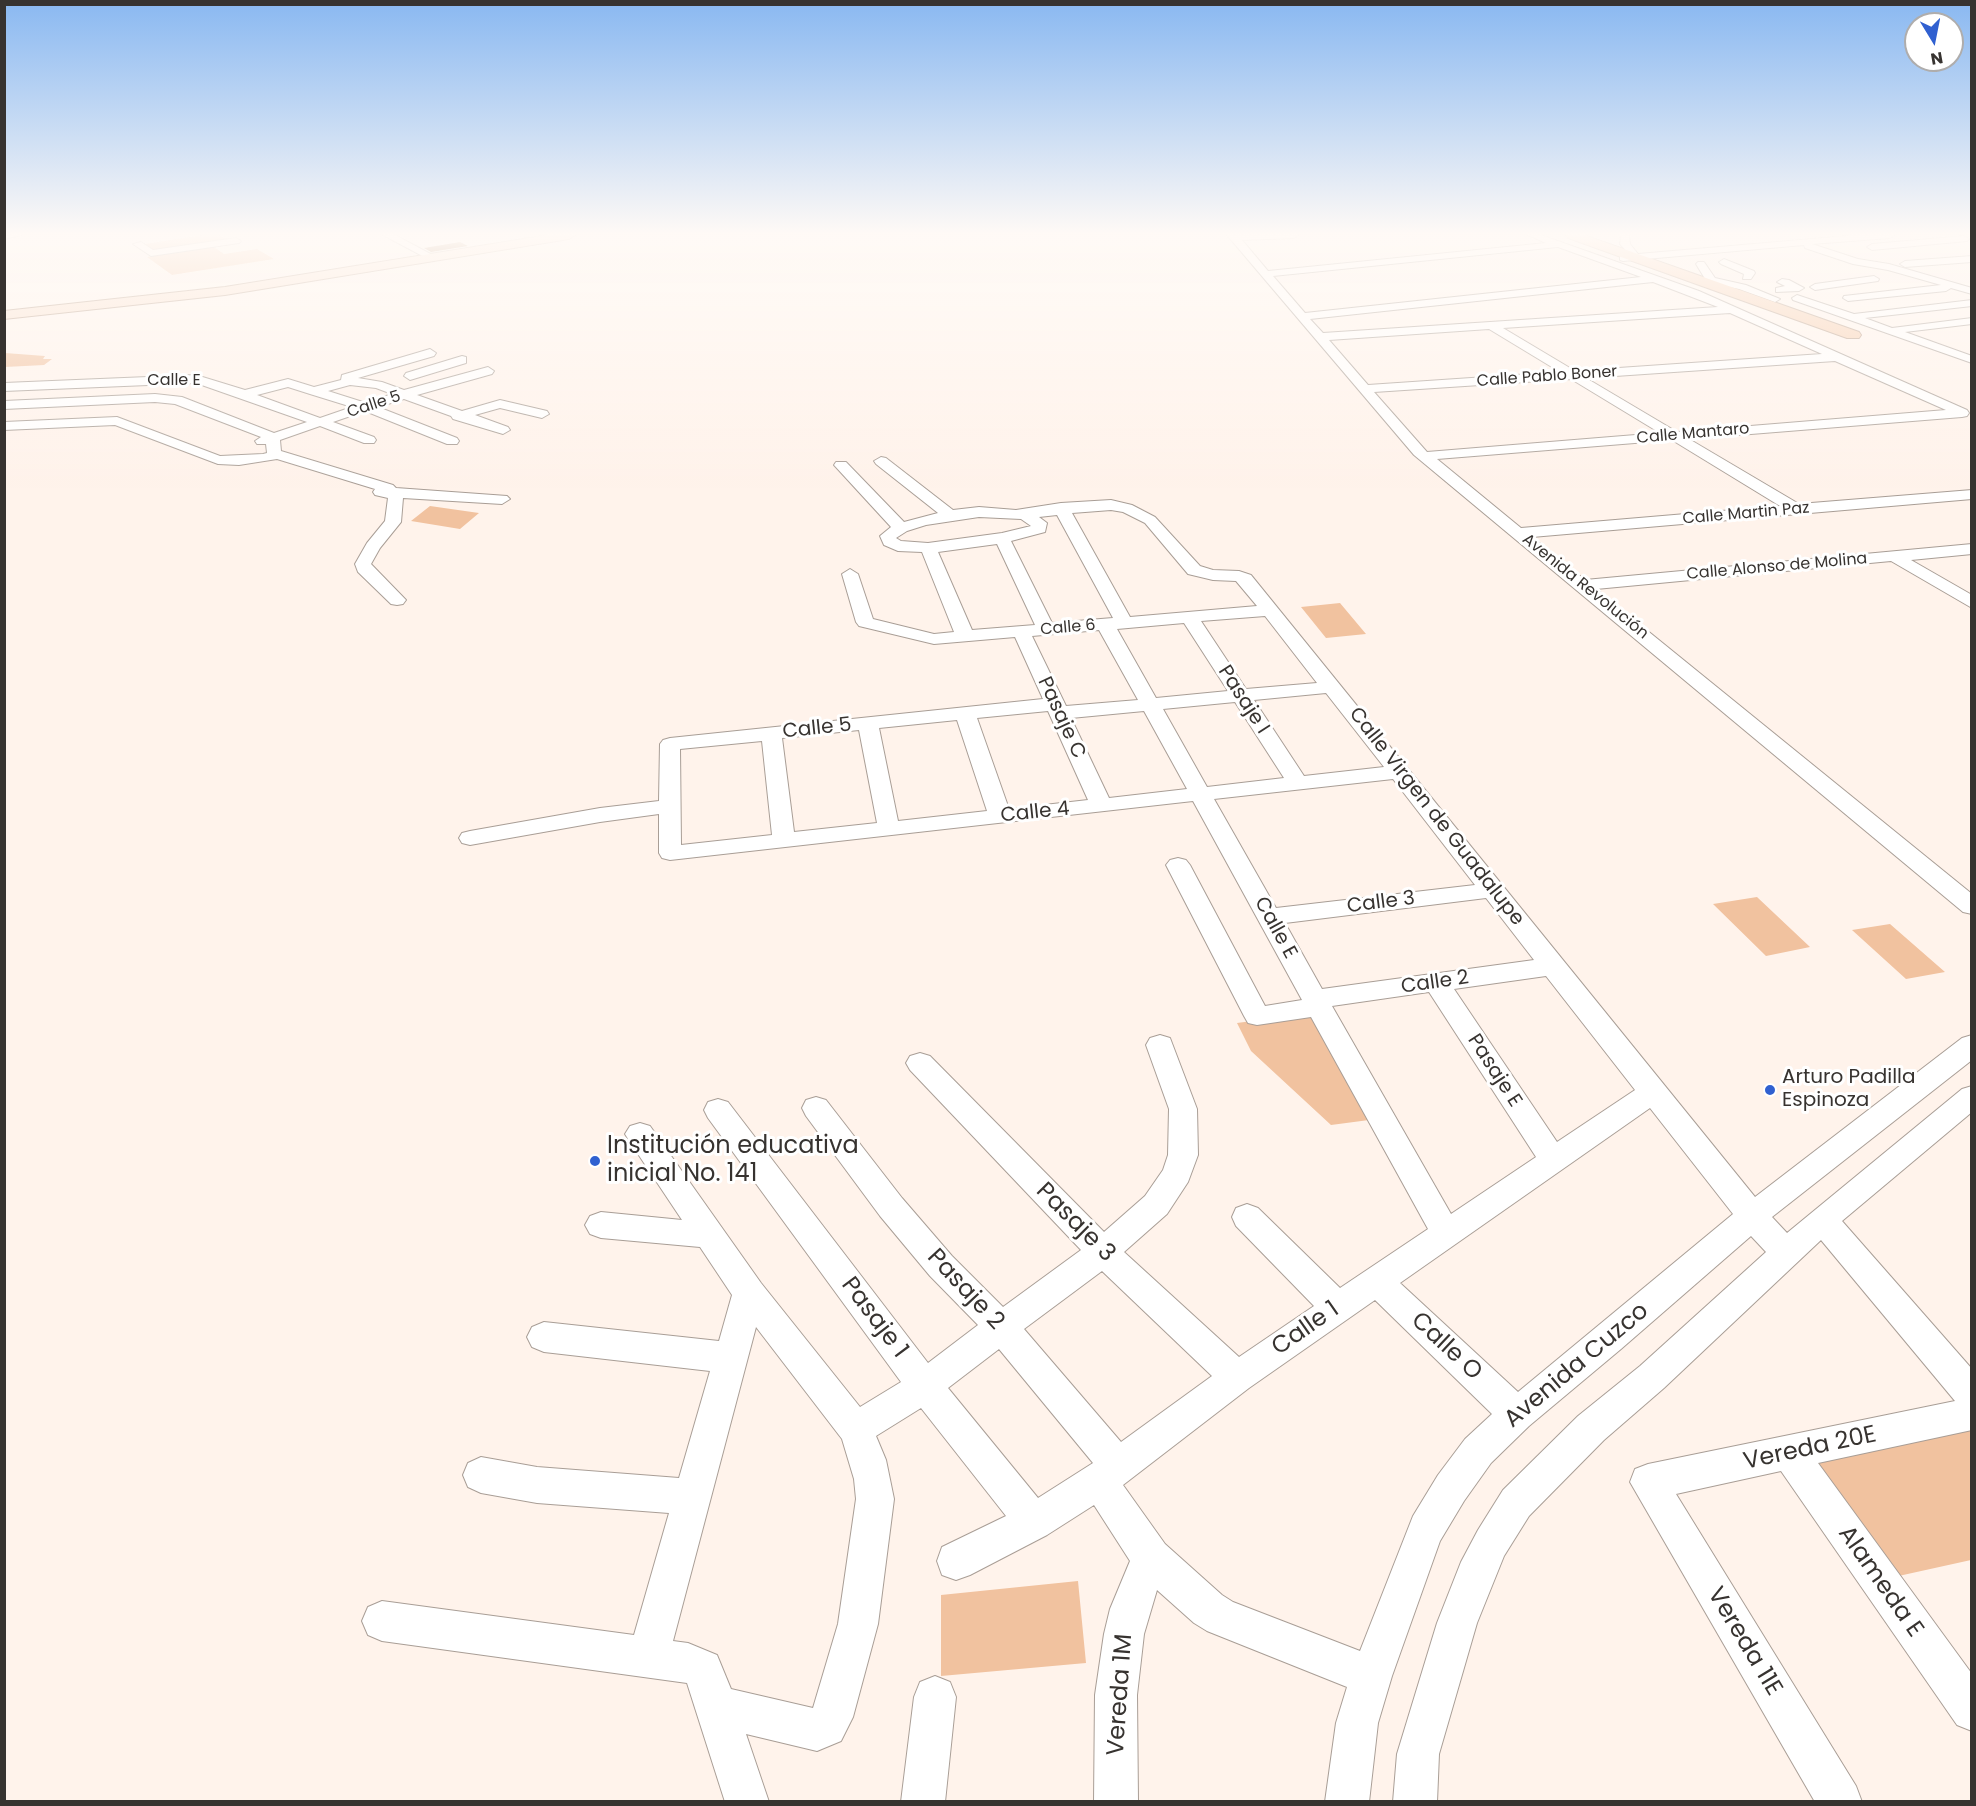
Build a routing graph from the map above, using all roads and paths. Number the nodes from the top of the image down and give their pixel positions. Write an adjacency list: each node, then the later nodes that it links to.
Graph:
1 (1306, 319): 13 (street, Avenida Revolución)
2 (1592, 319): 9 (street)
3 (1755, 319): 19 (street)
4 (1808, 319): 8 (highway)
5 (1829, 319): 8 (street)
6 (1857, 319): 11 (street)
7 (1971, 320): 11 (street)
8 (1812, 321): 12 (highway)
9 (1490, 326): 13 (street); 24 (street)
10 (1971, 326): 11 (street)
11 (1896, 333): 12 (street); 14 (street); 16 (street)
12 (1853, 335)
13 (1320, 337): 32 (street, Avenida Revolución)
14 (1869, 338)
15 (1971, 346): 16 (street)
16 (1944, 350): 18 (street); 21 (street)
17 (430, 353): 26 (street)
18 (1910, 353)
19 (1838, 357): 24 (street, Calle Pablo Boner); 42 (street)
20 (462, 360): 28 (street)
21 (1971, 360)
22 (488, 371): 35 (street, Calle 5)
23 (43, 372): 29 (street)
24 (1574, 375): 32 (street, Calle Pablo Boner); 48 (street)
25 (171, 379): 27 (street, Calle E); 29 (street, Calle E); 36 (street)
26 (350, 381): 28 (street); 33 (street)
27 (211, 382): 34 (street, Calle E); 36 (street)
28 (378, 385): 35 (street)
29 (26, 386): 31 (street, Calle E); 38 (street)
30 (483, 386): 37 (street)
31 (4, 387)
32 (1365, 389): 52 (street, Avenida Revolución)
33 (314, 392): 34 (street); 39 (street)
34 (244, 394): 44 (street, Calle E)
35 (405, 394): 37 (street); 39 (street, Calle 5)
36 (154, 398): 38 (street); 43 (street); 51 (street)
37 (428, 403): 41 (street)
38 (4, 404)
39 (366, 407): 44 (street, Calle 5); 46 (street)
40 (542, 414): 41 (street)
41 (462, 415): 46 (street); 47 (street)
42 (1967, 415): 48 (street, Calle Mantaro)
43 (117, 421): 45 (street); 51 (street)
44 (322, 422): 49 (street, Calle E); 51 (street, Calle 5)
45 (4, 426)
46 (417, 428): 50 (street)
47 (503, 430)
48 (1675, 436): 52 (street, Calle Mantaro); 59 (street)
49 (369, 440)
50 (452, 441)
51 (270, 447): 55 (street)
52 (1424, 456): 63 (street, Avenida Revolución)
53 (881, 461): 61 (street)
54 (841, 465): 62 (street)
55 (391, 491): 57 (street); 70 (street)
56 (1971, 494): 59 (street, Calle Martin Paz)
57 (502, 499)
58 (1061, 508): 60 (street, Calle Virgen de Guadalupe); 72 (street, Calle Virgen de Guadalupe); 74 (street, Calle E)
59 (1798, 510): 63 (street, Calle Martin Paz)
60 (1018, 514): 61 (street, Calle Virgen de Guadalupe); 64 (street)
61 (950, 515): 62 (street, Calle Virgen de Guadalupe)
62 (901, 528): 65 (street)
63 (1520, 533): 69 (street, Avenida Revolución)
64 (1002, 538): 65 (street); 75 (street)
65 (928, 548): 77 (street)
66 (1971, 549): 67 (street, Calle Alonso de Molina)
67 (1893, 556): 69 (street, Calle Alonso de Molina); 71 (street)
68 (850, 574): 77 (street, Calle 6)
69 (1583, 585): 96 (street, Avenida Revolución)
70 (397, 600)
71 (1971, 603)
72 (1272, 610): 73 (street, Calle 6); 78 (street, Calle Virgen de Guadalupe)
73 (1189, 617): 74 (street, Calle 6); 79 (street, Pasaje I)
74 (1115, 624): 75 (street, Calle 6); 80 (street, Calle E)
75 (1047, 629): 76 (street, Calle 6)
76 (1021, 632): 77 (street, Calle 6); 81 (street, Pasaje C)
77 (964, 636)
78 (1333, 687): 79 (street, Calle 5); 85 (street, Calle Virgen de Guadalupe)
79 (1240, 696): 80 (street, Calle 5); 86 (street, Pasaje I)
80 (1150, 705): 81 (street, Calle 5); 87 (street, Calle E)
81 (1057, 709): 82 (street, Calle 5); 88 (street, Pasaje C)
82 (965, 713): 83 (street, Calle 5); 90 (street)
83 (868, 723): 84 (street, Calle 5); 91 (street)
84 (771, 734): 89 (street, Calle 5); 93 (street)
85 (1400, 772): 86 (street, Calle 4); 95 (street, Calle Virgen de Guadalupe)
86 (1298, 783): 87 (street, Calle 4)
87 (1200, 794): 88 (street, Calle 4); 97 (street, Calle E)
88 (1101, 805): 90 (street, Calle 4)
89 (671, 806): 92 (street); 93 (street, Calle 4)
90 (1000, 816): 91 (street, Calle 4)
91 (890, 829): 93 (street, Calle 4)
92 (470, 838)
93 (784, 840)
94 (1178, 865): 100 (street, Calle 2)
95 (1494, 890): 97 (street, Calle 3); 98 (street, Calle Virgen de Guadalupe)
96 (1971, 907)
97 (1269, 917): 100 (street, Calle E)
98 (1554, 966): 99 (street, Calle 2); 104 (street, Calle Virgen de Guadalupe)
99 (1436, 982): 100 (street, Calle 2); 109 (street, Pasaje E)
100 (1318, 1003): 114 (street, Calle E)
101 (1160, 1045): 116 (street)
102 (1971, 1045): 110 (street, Avenida Cuzco)
103 (920, 1063): 116 (street, Pasaje 3)
104 (1654, 1091): 109 (street, Calle 1); 110 (street, Calle Virgen de Guadalupe)
105 (1971, 1096): 112 (street)
106 (816, 1108): 121 (street, Pasaje 2)
107 (718, 1110): 125 (street, Pasaje 1)
108 (640, 1134): 115 (street)
109 (1553, 1159): 114 (street, Calle 1)
110 (1752, 1216): 117 (street, Calle Virgen de Guadalupe); 127 (street, Avenida Cuzco)
111 (1247, 1217): 120 (street)
112 (1822, 1220): 117 (street); 126 (street)
113 (601, 1225): 115 (street)
114 (1446, 1232): 118 (street, Calle 1)
115 (708, 1235): 119 (street)
116 (1103, 1252): 121 (street); 124 (street, Pasaje 3)
117 (1786, 1253): 148 (street)
118 (1376, 1281): 120 (street, Calle 1); 127 (street, Calle O)
119 (749, 1293): 123 (street); 129 (street)
120 (1337, 1307): 124 (street, Calle 1)
121 (1001, 1327): 125 (street); 131 (street, Pasaje 2)
122 (544, 1338): 123 (street)
123 (731, 1358): 134 (street)
124 (1237, 1377): 131 (street, Calle 1)
125 (925, 1386): 129 (street); 135 (street, Pasaje 1)
126 (1971, 1395)
127 (1517, 1414): 140 (street, Avenida Cuzco)
128 (1971, 1414): 130 (street, Vereda 20E)
129 (856, 1429): 142 (street)
130 (1789, 1453): 133 (street, Vereda 20E); 143 (street, Alameda E)
131 (1109, 1474): 135 (street, Calle 1); 136 (street, Pasaje 2)
132 (481, 1475): 134 (street)
133 (1648, 1482): 149 (street, Vereda 11E)
134 (693, 1497): 139 (street)
135 (1034, 1522): 137 (street, Calle 1)
136 (1151, 1557): 140 (street, Pasaje 2); 146 (street, Vereda 1M)
137 (956, 1562)
138 (382, 1622): 139 (street)
139 (648, 1657): 142 (street)
140 (1371, 1676): 147 (street, Avenida Cuzco)
141 (935, 1697): 145 (street)
142 (716, 1706): 144 (street)
143 (1971, 1710)
144 (747, 1802)
145 (923, 1802)
146 (1116, 1802)
147 (1347, 1802)
148 (1415, 1802)
149 (1840, 1802)

